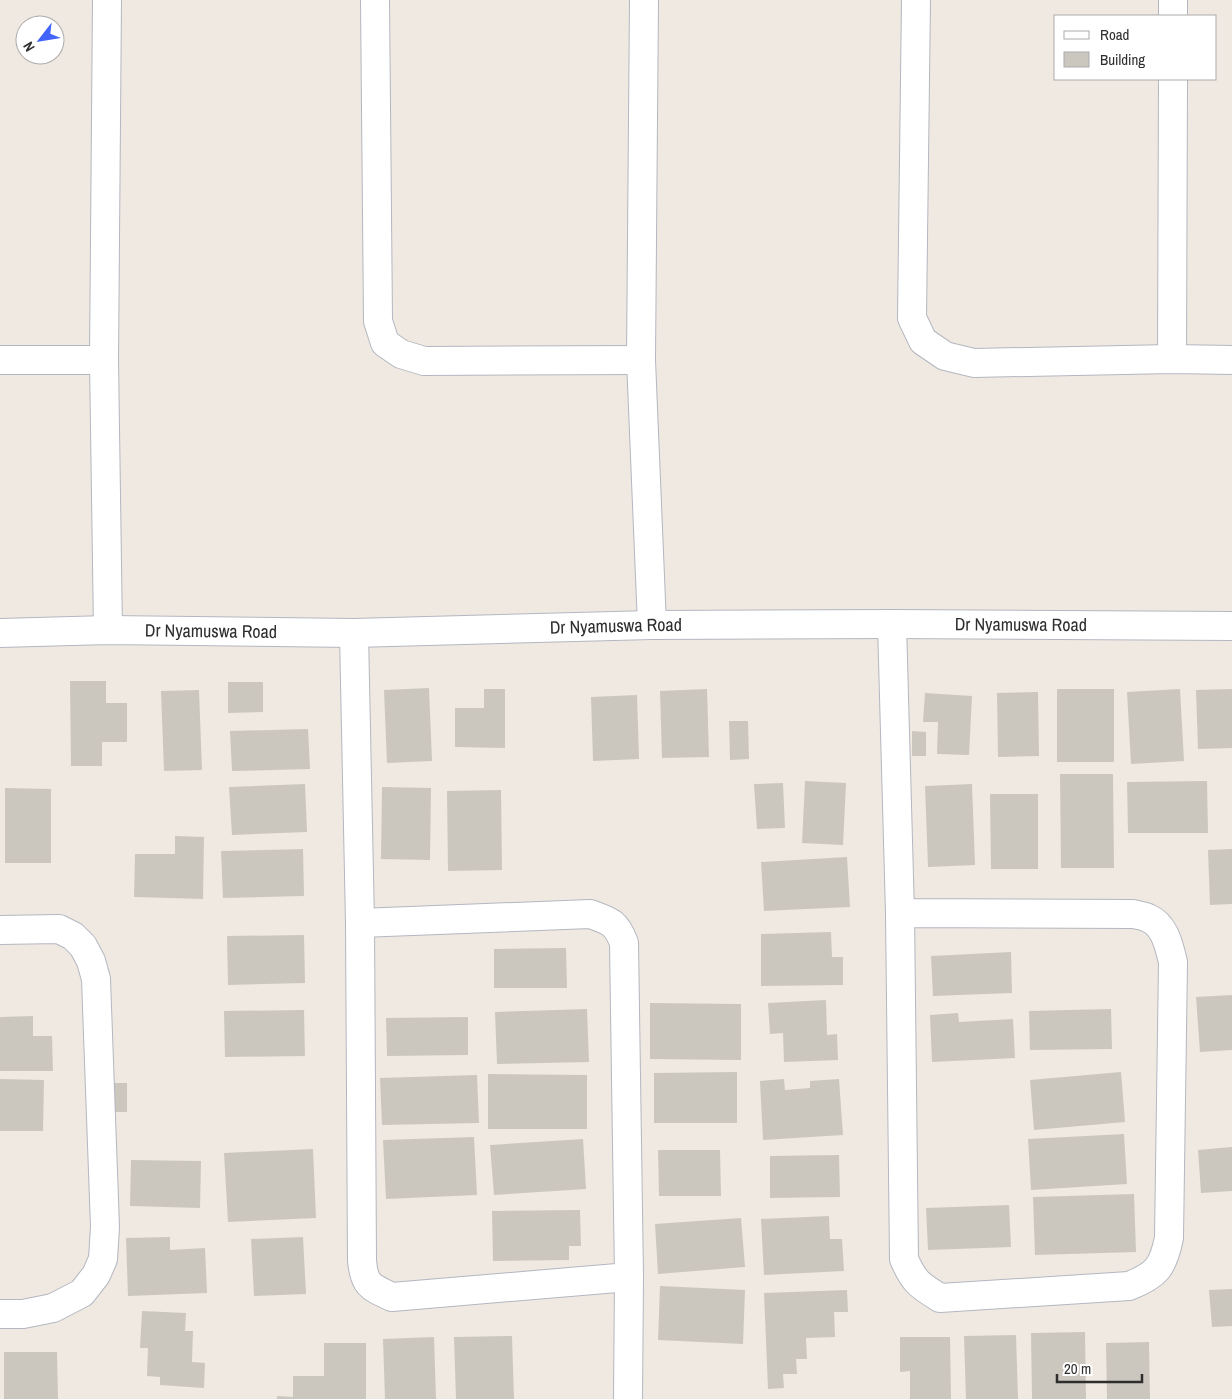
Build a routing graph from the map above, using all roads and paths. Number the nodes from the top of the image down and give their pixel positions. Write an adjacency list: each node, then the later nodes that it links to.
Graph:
1 (107, 0): 10 (street)
2 (375, 0): 11 (street)
3 (644, 0): 11 (street)
4 (916, 0): 8 (street)
5 (1173, 0): 6 (street)
6 (1173, 15)
7 (1173, 80): 8 (street)
8 (1172, 359): 12 (street)
9 (0, 360): 10 (street)
10 (104, 360): 16 (street)
11 (641, 360): 14 (street)
12 (1232, 360)
13 (892, 624): 14 (street, Dr Nyamuswa Road); 15 (street, Dr Nyamuswa Road); 19 (street)
14 (652, 625): 18 (street, Dr Nyamuswa Road)
15 (1232, 626)
16 (108, 630): 17 (street, Dr Nyamuswa Road); 18 (street, Dr Nyamuswa Road)
17 (0, 633)
18 (354, 633): 20 (street)
19 (900, 914): 19 (street)
20 (360, 923): 22 (street); 22 (street)
21 (0, 930): 23 (street)
22 (629, 1277): 24 (street)
23 (0, 1314)
24 (628, 1399)

